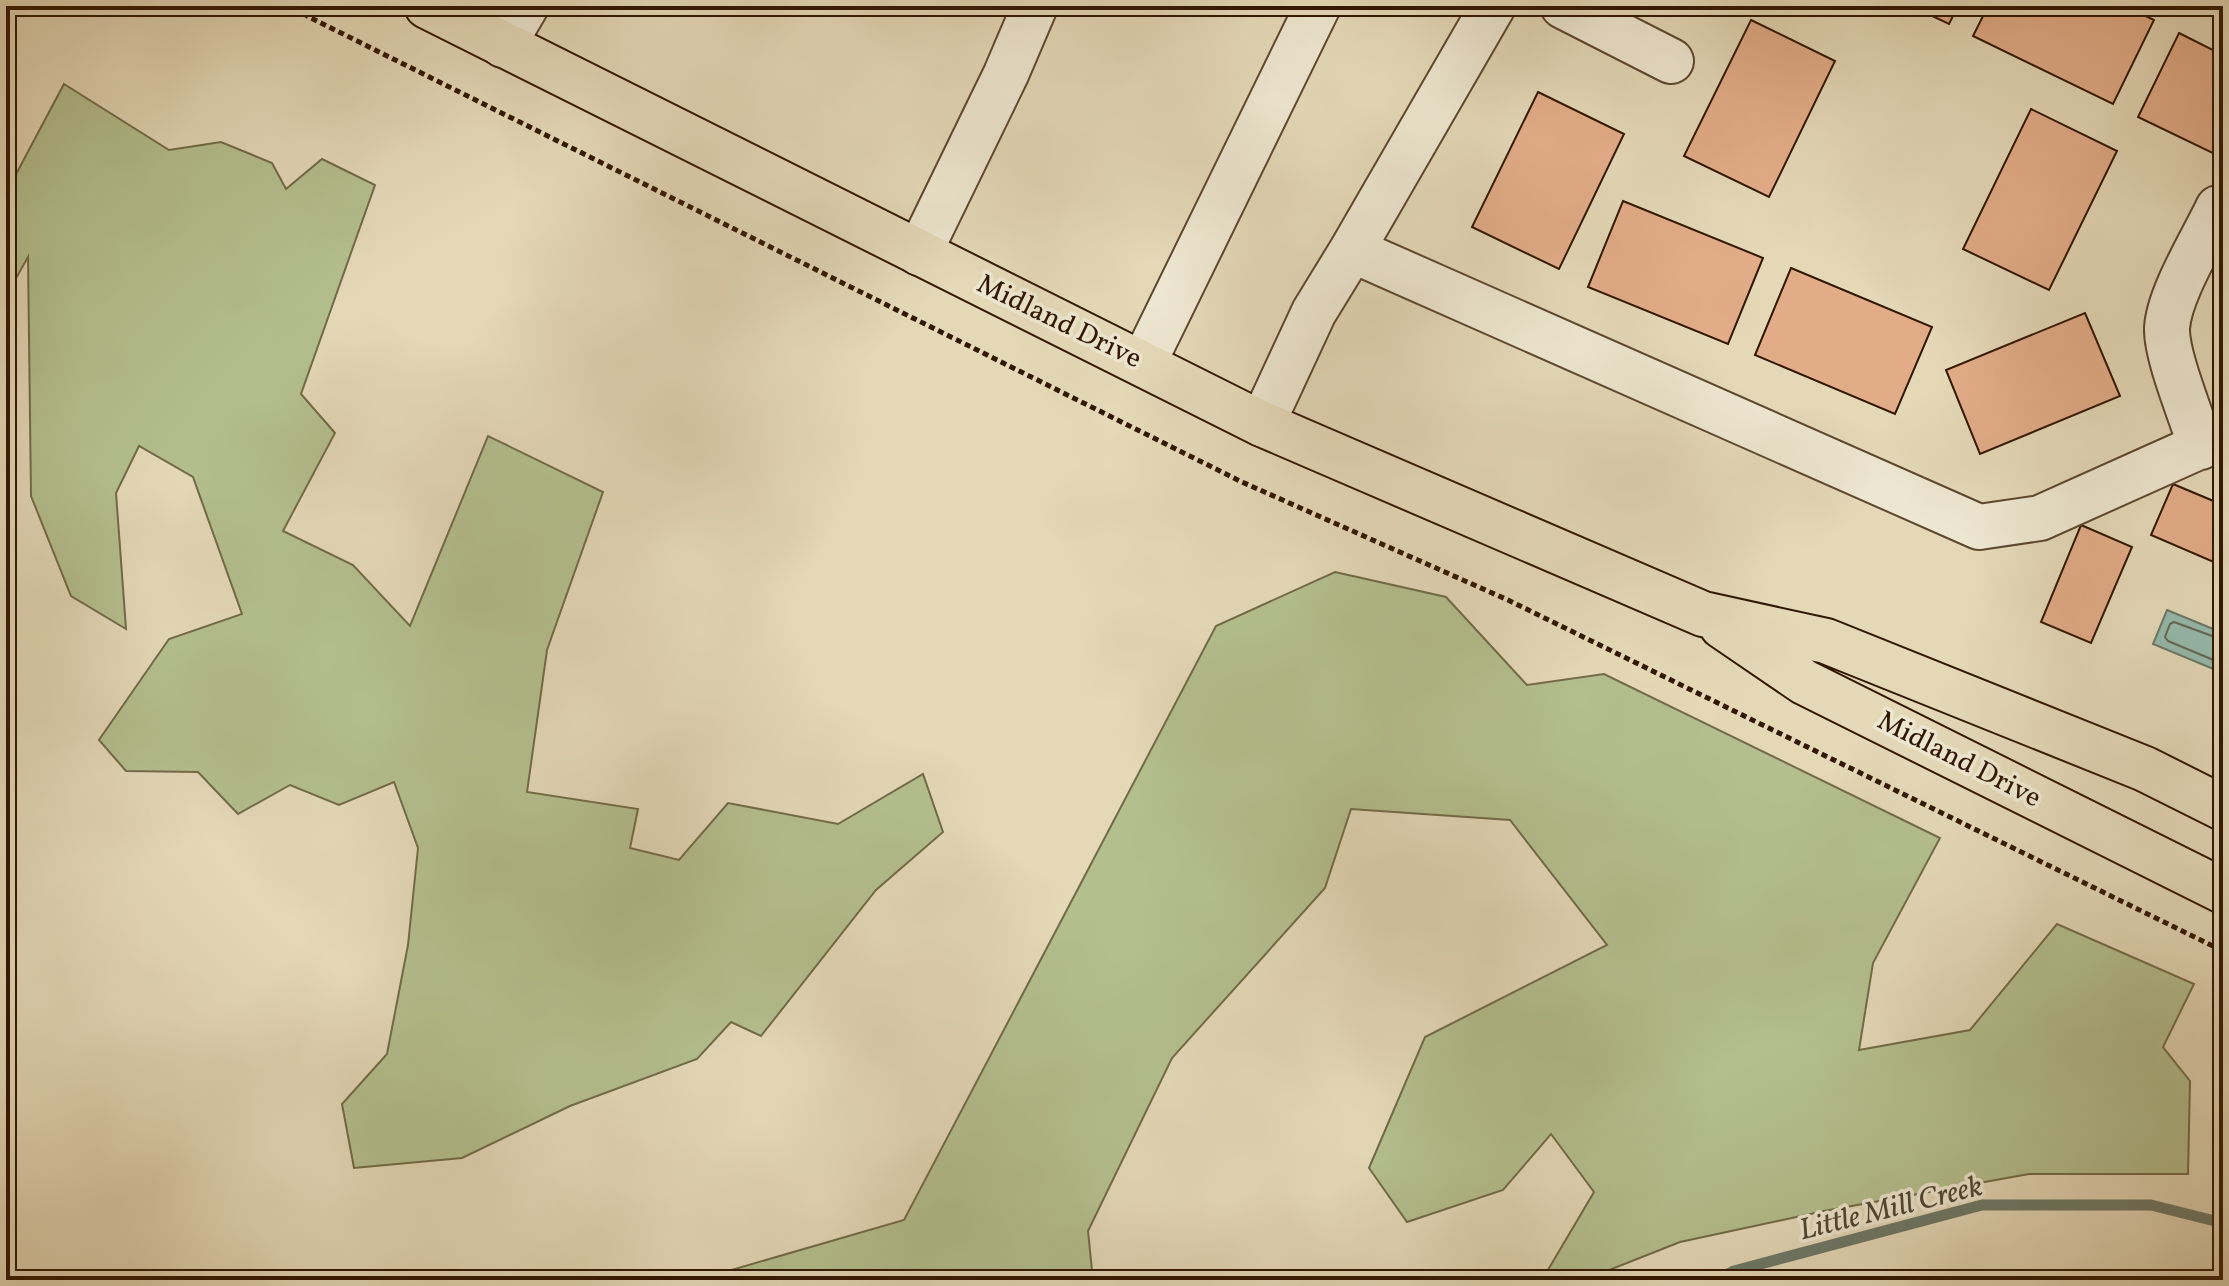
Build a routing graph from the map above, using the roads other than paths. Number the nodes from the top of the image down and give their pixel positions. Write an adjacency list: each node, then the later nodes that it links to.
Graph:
1 (427, 6): 7 (main road, Midland Drive)
2 (526, 6): 7 (street)
3 (1035, 6): 11 (street)
4 (1318, 6): 12 (street)
5 (1493, 6): 10 (street)
6 (1563, 6): 8 (street)
7 (503, 45): 11 (main road, Midland Drive)
8 (1671, 61)
9 (2223, 210): 14 (street)
10 (1352, 250): 13 (street); 14 (street)
11 (919, 253): 12 (main road, Midland Drive)
12 (1143, 364): 13 (main road, Midland Drive)
13 (1262, 424): 15 (main road, Midland Drive)
14 (2212, 441)
15 (1703, 614): 16 (main road, Midland Drive); 17 (main road, Midland Drive)
16 (2223, 808)
17 (2223, 891)

